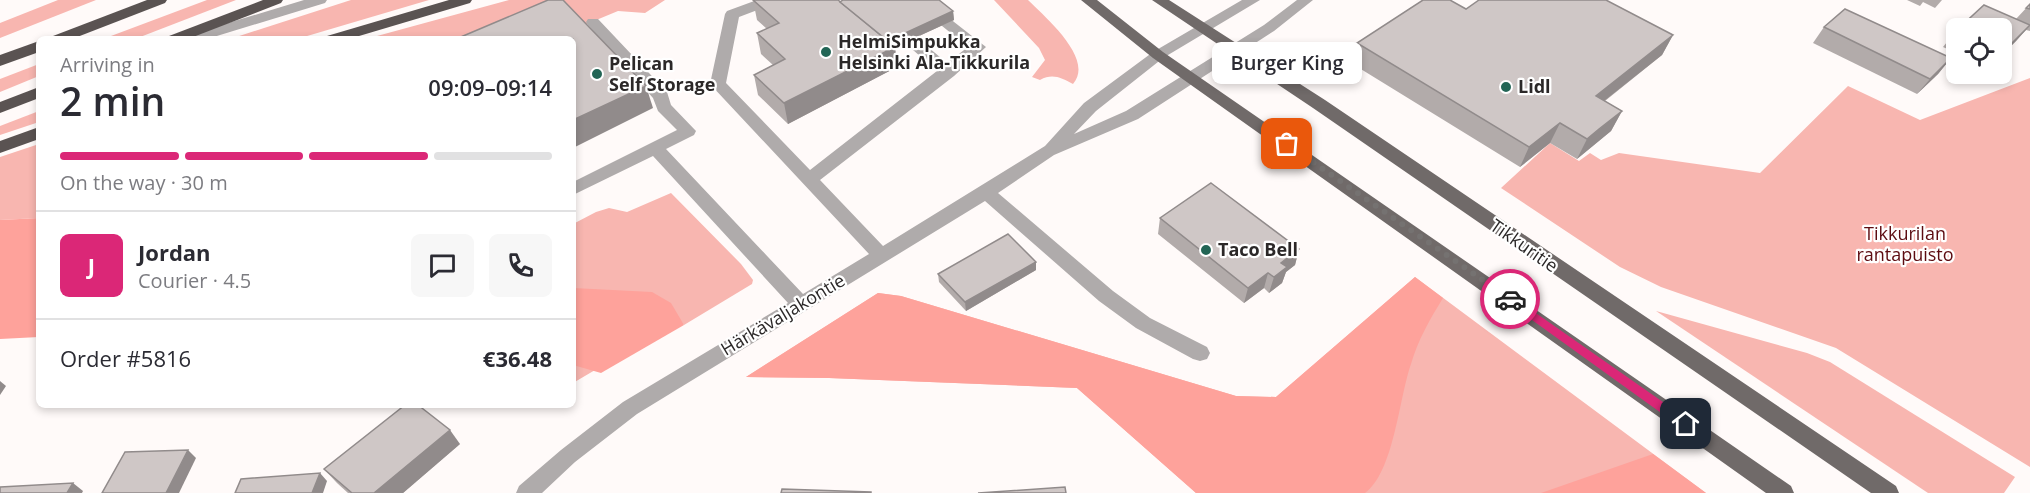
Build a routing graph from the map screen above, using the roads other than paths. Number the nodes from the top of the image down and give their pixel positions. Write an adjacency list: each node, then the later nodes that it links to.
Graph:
1 (128, 0): 15 (highway)
2 (160, 0): 16 (highway)
3 (276, 0): 17 (highway)
4 (320, 0): 18 (street)
5 (465, 0): 19 (highway)
6 (771, 0): 32 (street)
7 (863, 0): 24 (street)
8 (917, 0): 24 (street)
9 (1088, 0): 22 (main road)
10 (1159, 0): 14 (main road, Tikkuritie)
11 (1252, 0): 14 (street, Härkävaljakontie)
12 (1306, 0): 21 (street, Härkävaljakontie)
13 (593, 22): 30 (street)
14 (1202, 29): 21 (main road, Tikkuritie); 22 (street, Härkävaljakontie)
15 (53, 36)
16 (66, 36)
17 (182, 36)
18 (199, 36)
19 (342, 36)
20 (36, 46): 23 (highway)
21 (1235, 50): 25 (street, Härkävaljakontie); 40 (main road, Tikkuritie)
22 (1158, 55): 25 (main road); 31 (street, Härkävaljakontie)
23 (2, 60)
24 (948, 72): 32 (street)
25 (1192, 78): 31 (street, Härkävaljakontie); 39 (main road)
26 (36, 93): 27 (highway)
27 (0, 108)
28 (36, 134): 29 (highway)
29 (0, 147)
30 (655, 148): 33 (street); 36 (street)
31 (1048, 151): 34 (street, Härkävaljakontie)
32 (810, 179): 35 (street)
33 (576, 188)
34 (986, 192): 35 (street, Härkävaljakontie); 37 (street)
35 (880, 256): 36 (street, Härkävaljakontie)
36 (801, 304): 38 (street, Härkävaljakontie)
37 (1200, 353)
38 (527, 493)
39 (1782, 493)
40 (1888, 493)

